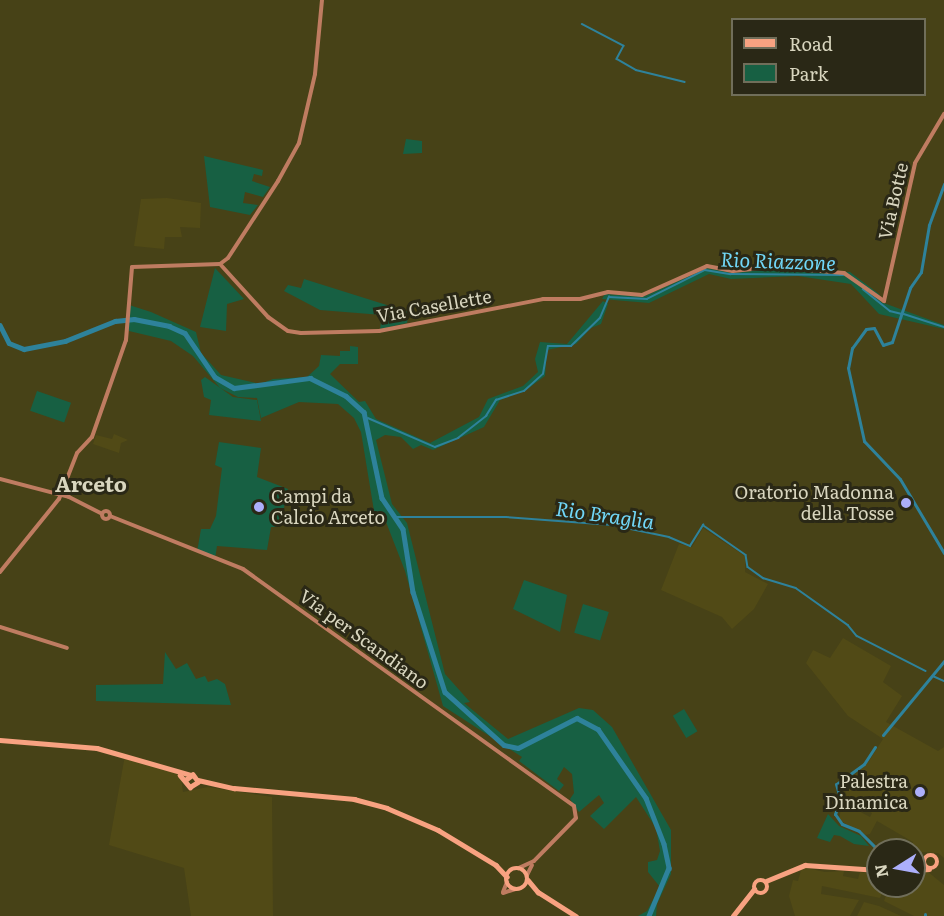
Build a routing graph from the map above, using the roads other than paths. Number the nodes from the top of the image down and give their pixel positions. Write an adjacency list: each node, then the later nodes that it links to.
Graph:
1 (322, 0): 3 (street)
2 (944, 114): 4 (street, Via Botte)
3 (220, 264): 4 (street, Via Casellette); 6 (street)
4 (884, 301)
5 (0, 479): 6 (street, Via per Scandiano)
6 (61, 495): 7 (street); 14 (street, Via per Scandiano)
7 (0, 572)
8 (0, 627): 9 (street)
9 (67, 648)
10 (0, 740): 11 (main road)
11 (188, 778): 12 (main road); 12 (main road)
12 (198, 782): 17 (main road)
13 (936, 859): 15 (main road); 16 (main road); 18 (main road)
14 (534, 861): 19 (street); 22 (street)
15 (926, 861)
16 (944, 864): 18 (main road)
17 (496, 865): 19 (main road); 23 (main road)
18 (936, 867): 20 (main road)
19 (516, 868): 22 (main road); 23 (main road)
20 (926, 868)
21 (866, 869): 24 (main road)
22 (528, 877): 27 (main road); 29 (main road)
23 (507, 880): 27 (main road); 27 (street)
24 (773, 880): 25 (main road); 26 (main road)
25 (766, 881): 26 (main road); 28 (main road)
26 (769, 888): 30 (main road)
27 (518, 889): 29 (main road)
28 (754, 889): 30 (main road); 31 (main road)
29 (538, 892): 32 (main road)
30 (759, 894): 31 (main road)
31 (751, 897): 33 (main road)
32 (576, 916)
33 (733, 916)

